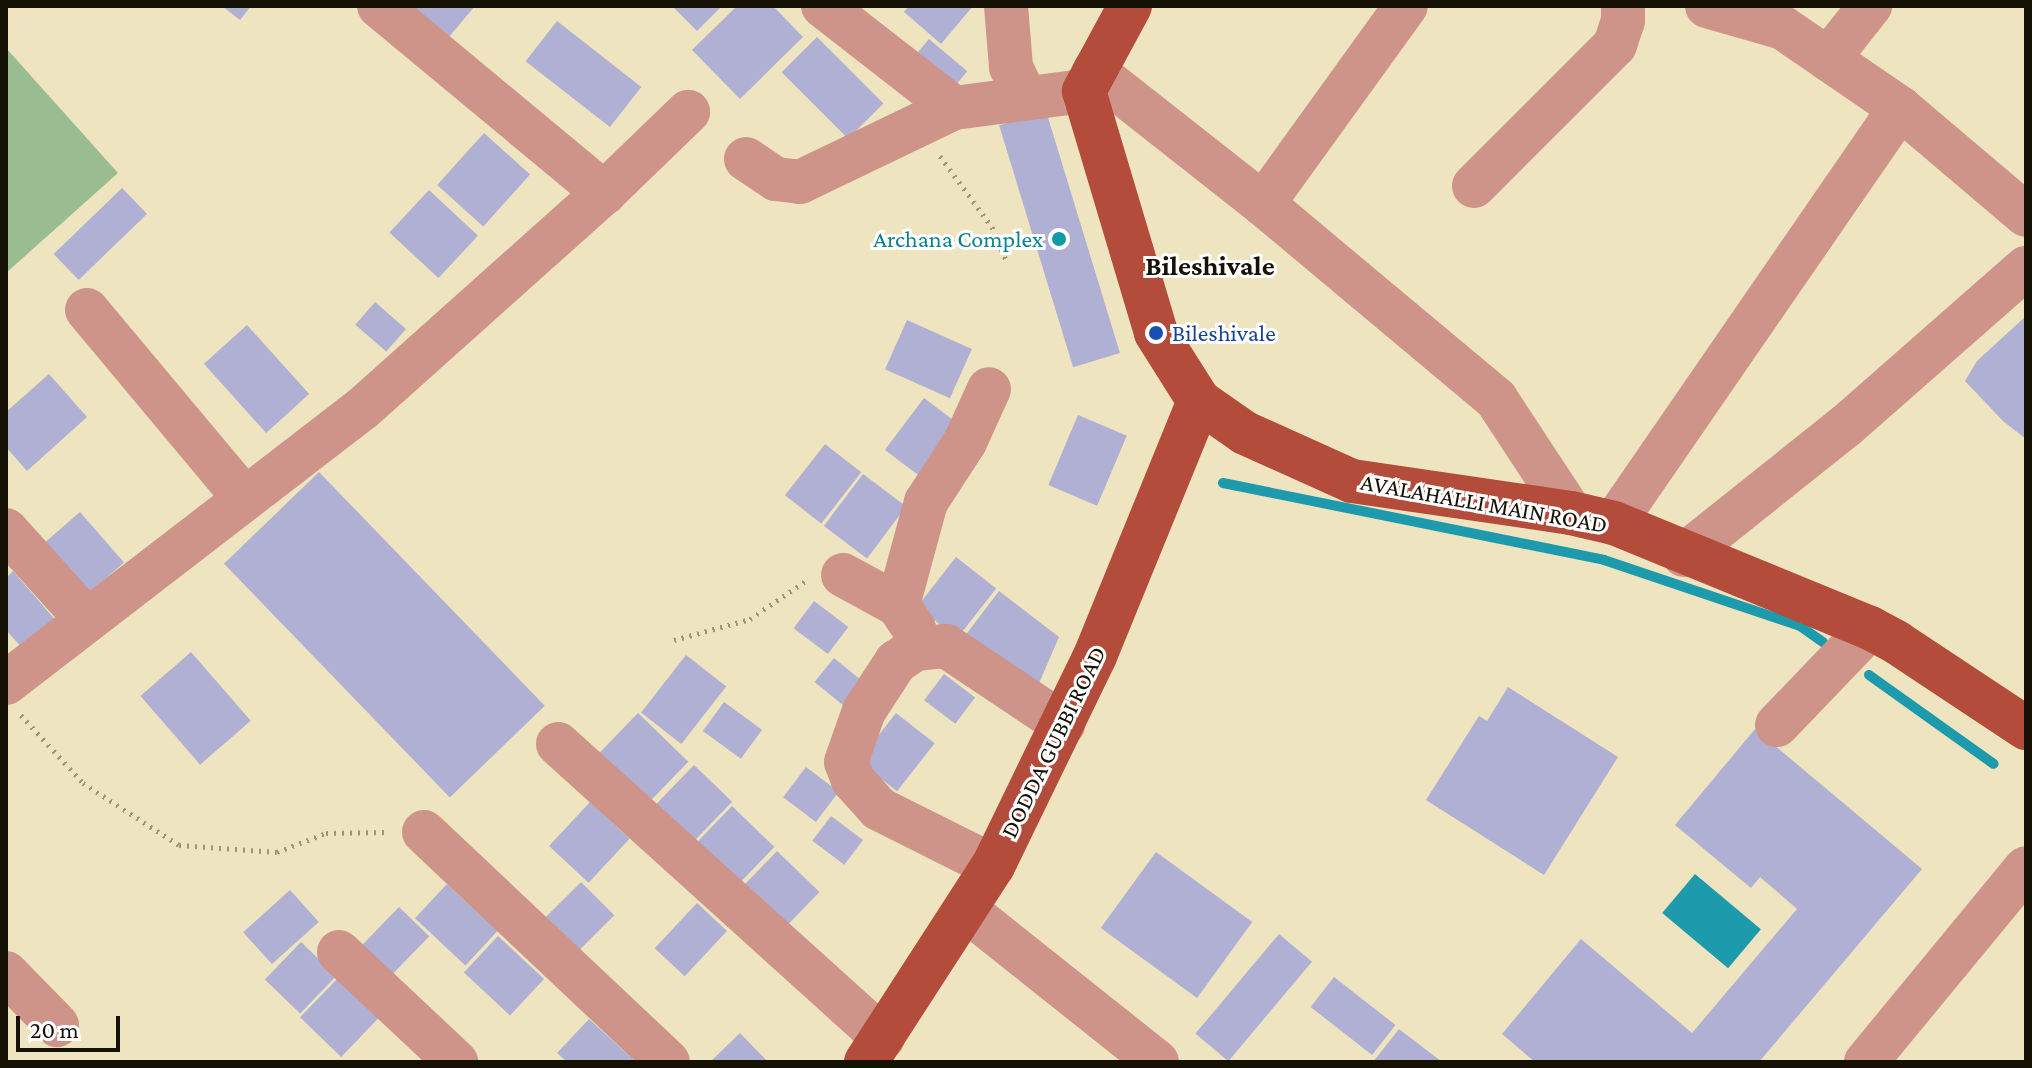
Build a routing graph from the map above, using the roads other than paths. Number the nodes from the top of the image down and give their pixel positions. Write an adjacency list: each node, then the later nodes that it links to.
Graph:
1 (379, 6): 17 (street)
2 (823, 6): 14 (street)
3 (1006, 6): 11 (street)
4 (1130, 6): 10 (main road)
5 (1406, 6): 18 (street)
6 (1623, 6): 16 (street)
7 (1870, 6): 9 (street)
8 (1730, 9): 9 (street)
9 (1828, 59): 12 (street)
10 (1089, 81): 11 (street); 18 (street); 23 (main road, AVALAHALLI MAIN ROAD)
11 (1026, 99): 14 (street)
12 (1900, 108): 19 (street); 26 (street)
13 (688, 112): 17 (street)
14 (936, 117): 15 (street)
15 (746, 159)
16 (1474, 186)
17 (604, 193): 24 (street)
18 (1263, 204): 25 (street)
19 (2026, 215)
20 (2026, 268): 28 (street)
21 (87, 310): 24 (street)
22 (989, 389): 30 (street)
23 (1199, 401): 25 (main road, AVALAHALLI MAIN ROAD); 35 (main road, DODDA GUBBI ROAD)
24 (245, 499): 31 (street)
25 (1571, 513): 26 (main road, AVALAHALLI MAIN ROAD)
26 (1614, 523): 28 (main road, AVALAHALLI MAIN ROAD)
27 (6, 530): 31 (street)
28 (1684, 555): 32 (main road, AVALAHALLI MAIN ROAD)
29 (843, 575): 30 (street)
30 (898, 605): 33 (street)
31 (87, 620): 34 (street)
32 (1870, 628): 36 (street); 37 (main road, AVALAHALLI MAIN ROAD)
33 (926, 648): 35 (street); 40 (street)
34 (11, 696)
35 (1063, 724): 40 (main road, DODDA GUBBI ROAD)
36 (1777, 725)
37 (2026, 728)
38 (558, 744): 46 (street)
39 (424, 832): 48 (street)
40 (993, 866): 42 (main road, DODDA GUBBI ROAD)
41 (2026, 868): 50 (street)
42 (966, 910): 46 (main road, DODDA GUBBI ROAD); 49 (street)
43 (339, 952): 47 (street)
44 (6, 973): 45 (street)
45 (57, 1025)
46 (874, 1050)
47 (456, 1062)
48 (668, 1062)
49 (1157, 1062)
50 (1866, 1062)

